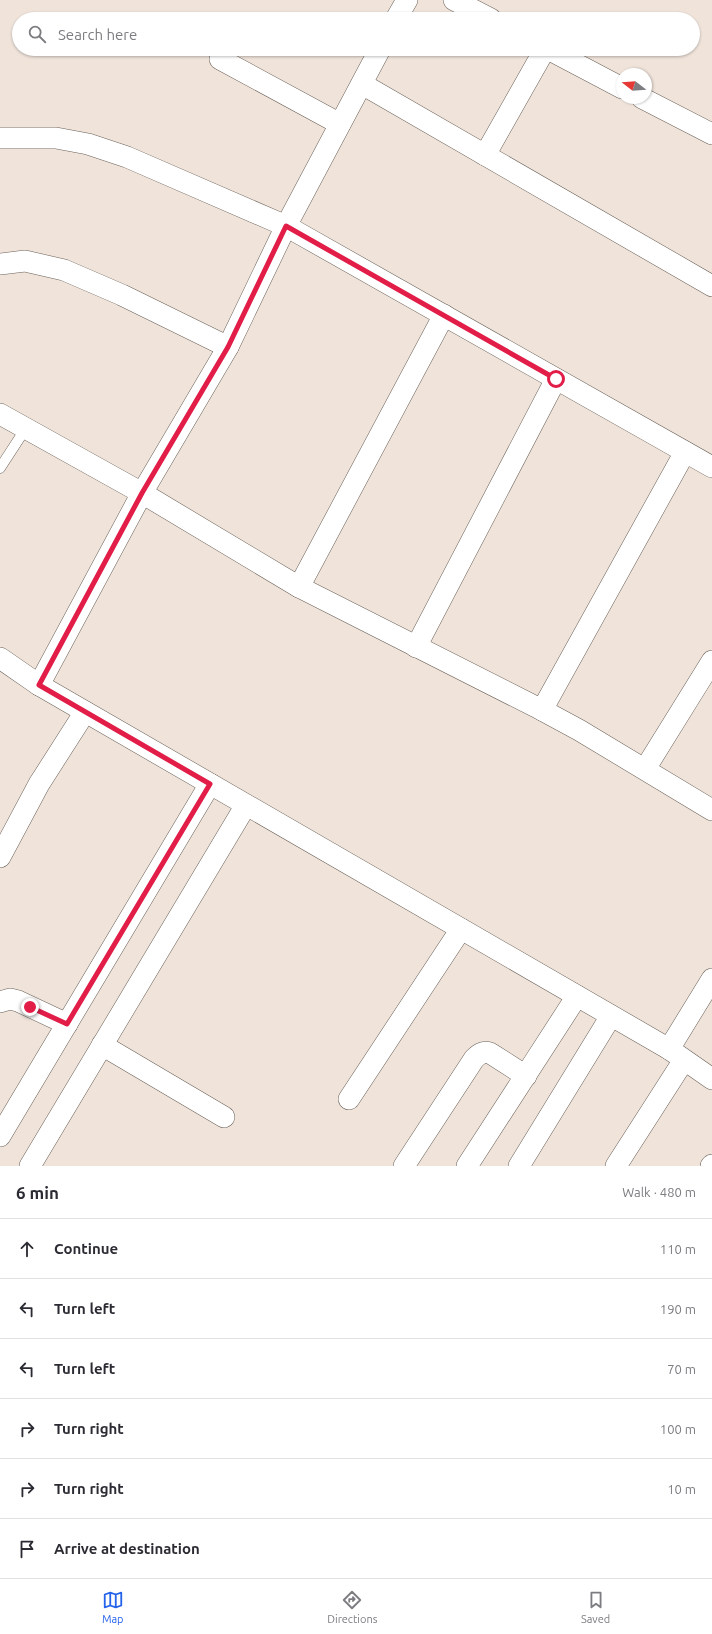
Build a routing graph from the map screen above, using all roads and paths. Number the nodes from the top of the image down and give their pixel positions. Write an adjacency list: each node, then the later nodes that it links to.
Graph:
1 (407, 0): 3 (street)
2 (454, 0): 4 (street)
3 (400, 12)
4 (477, 12)
5 (376, 56): 9 (street)
6 (541, 56): 15 (street)
7 (561, 56): 10 (street)
8 (220, 59): 12 (street)
9 (362, 84): 12 (street); 15 (street)
10 (616, 85)
11 (652, 103): 13 (street)
12 (340, 124): 16 (street)
13 (712, 134)
14 (0, 138): 16 (street)
15 (485, 155): 18 (street)
16 (286, 226): 19 (street); 20 (street)
17 (0, 264): 20 (street)
18 (712, 286)
19 (444, 315): 21 (street); 28 (street)
20 (228, 347): 27 (street)
21 (556, 379): 24 (street); 29 (street)
22 (0, 414): 23 (street)
23 (26, 428): 26 (lane); 27 (street)
24 (685, 452): 25 (street); 33 (street)
25 (712, 467)
26 (0, 468)
27 (142, 493): 28 (street); 32 (street)
28 (299, 587): 29 (street)
29 (416, 647): 33 (street)
30 (712, 661): 35 (street)
31 (3, 667): 32 (street)
32 (39, 685): 34 (street)
33 (542, 710): 35 (street)
34 (85, 712): 36 (street); 39 (street)
35 (644, 769): 38 (street)
36 (210, 784): 37 (street); 45 (street)
37 (246, 805): 40 (street); 46 (street)
38 (712, 810)
39 (0, 857)
40 (461, 929): 42 (street); 50 (street)
41 (712, 979): 47 (street)
42 (577, 996): 44 (street); 48 (street)
43 (0, 1002): 45 (street)
44 (611, 1016): 47 (street); 56 (street)
45 (67, 1024): 52 (street)
46 (102, 1045): 51 (street); 53 (street)
47 (677, 1054): 49 (street); 57 (street)
48 (526, 1076): 54 (street); 55 (street)
49 (712, 1079)
50 (349, 1099)
51 (224, 1117)
52 (0, 1136)
53 (30, 1166)
54 (404, 1166)
55 (467, 1166)
56 (519, 1166)
57 (616, 1166)

